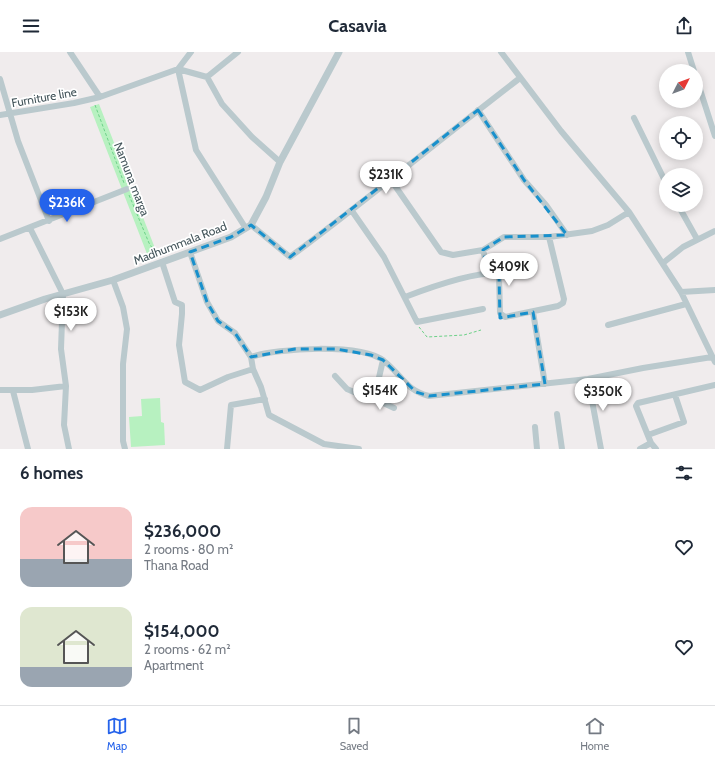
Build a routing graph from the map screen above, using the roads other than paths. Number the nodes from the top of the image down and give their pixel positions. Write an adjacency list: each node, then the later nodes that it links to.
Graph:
1 (70, 52): 12 (street)
2 (191, 52): 8 (street)
3 (238, 52): 9 (street)
4 (339, 52): 19 (street, Madhummala Road)
5 (502, 52): 10 (street)
6 (688, 52): 7 (street)
7 (692, 64)
8 (178, 69): 9 (street); 12 (street, Furniture line); 27 (street)
9 (207, 77): 19 (street)
10 (520, 78): 14 (street); 24 (street)
11 (0, 79): 15 (street)
12 (100, 97): 15 (street, Furniture line)
13 (703, 99): 18 (street)
14 (478, 110): 21 (street); 30 (street)
15 (10, 114): 16 (street, Furniture line); 26 (street)
16 (0, 115)
17 (634, 118): 20 (street)
18 (715, 136)
19 (280, 162): 27 (street, Madhummala Road)
20 (659, 169)
21 (391, 180): 23 (street); 34 (street)
22 (126, 189): 26 (street)
23 (352, 211): 27 (street); 43 (street)
24 (629, 212): 30 (street); 37 (street)
25 (682, 212): 33 (street)
26 (48, 221): 28 (street)
27 (248, 226): 35 (street, Madhummala Road)
28 (30, 228): 32 (street); 42 (street)
29 (715, 231): 33 (street)
30 (567, 234): 31 (street)
31 (549, 237): 34 (street); 46 (street)
32 (0, 239)
33 (697, 239): 37 (street)
34 (483, 250): 38 (street)
35 (190, 252): 36 (street, Madhummala Road); 49 (street)
36 (162, 262): 39 (street, Madhummala Road); 52 (street)
37 (663, 263): 41 (street)
38 (489, 273): 43 (street); 46 (street)
39 (113, 280): 42 (street, Madhummala Road); 70 (street)
40 (715, 290): 41 (street)
41 (681, 292): 44 (street)
42 (63, 294): 47 (street, Madhummala Road); 57 (street)
43 (406, 297): 45 (street)
44 (686, 304): 48 (street); 50 (street)
45 (483, 309)
46 (533, 312): 55 (street)
47 (0, 315)
48 (608, 325)
49 (251, 357): 51 (street); 52 (street)
50 (714, 359): 54 (street)
51 (383, 360): 55 (street); 61 (street)
52 (253, 369): 62 (street)
53 (334, 376): 61 (street)
54 (588, 379): 55 (street); 75 (street)
55 (545, 384)
56 (715, 385): 60 (street)
57 (66, 386): 59 (street); 69 (street)
58 (0, 390): 59 (street)
59 (13, 391): 68 (street)
60 (676, 395): 66 (street); 66 (street)
61 (373, 398): 63 (street)
62 (265, 399): 71 (street); 72 (street)
63 (394, 408)
64 (558, 414): 74 (street)
65 (535, 427): 73 (street)
66 (648, 436): 67 (street)
67 (651, 443): 76 (street); 77 (street)
68 (28, 449)
69 (69, 449)
70 (125, 449)
71 (228, 449)
72 (359, 449)
73 (537, 449)
74 (562, 449)
75 (601, 449)
76 (640, 449)
77 (656, 449)

